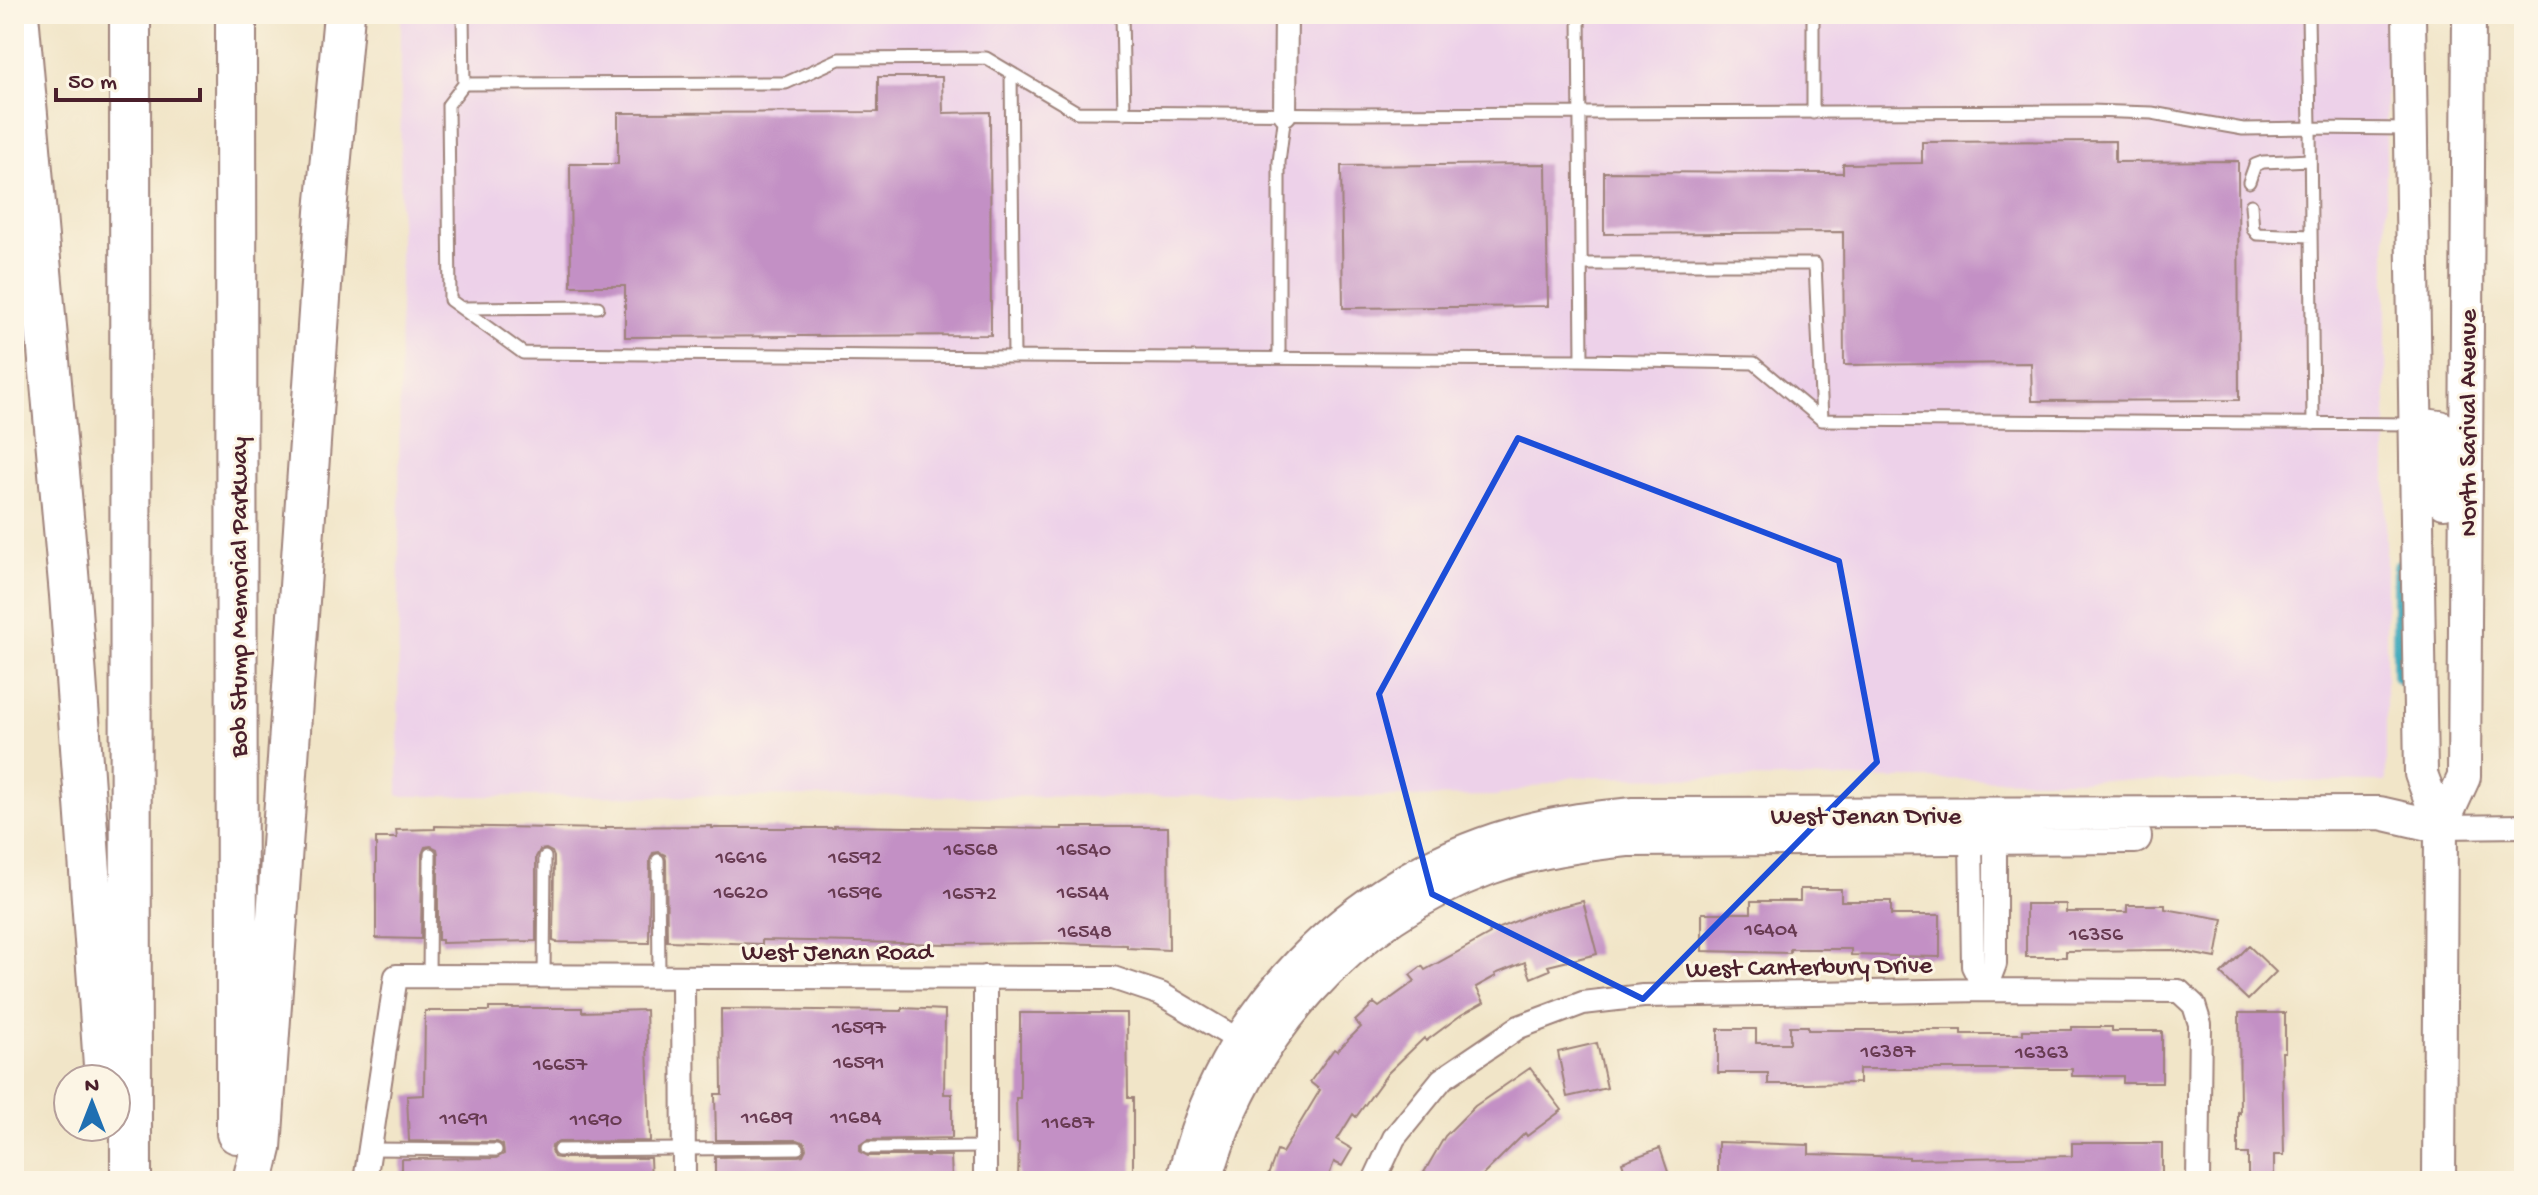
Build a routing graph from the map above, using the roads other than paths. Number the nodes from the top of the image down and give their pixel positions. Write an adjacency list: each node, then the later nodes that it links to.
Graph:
1 (18, 14): 48 (highway)
2 (130, 14): 58 (highway)
3 (236, 14): 59 (highway, Bob Stump Memorial Parkway)
4 (344, 14): 60 (highway)
5 (463, 14): 14 (lane)
6 (1122, 14): 15 (lane)
7 (1286, 14): 18 (street)
8 (1579, 14): 16 (lane)
9 (1813, 14): 17 (lane)
10 (2308, 14): 19 (lane)
11 (2409, 14): 20 (main road, North Sarival Avenue)
12 (2469, 14): 34 (main road, North Sarival Avenue)
13 (1011, 73): 14 (lane); 15 (lane); 28 (lane)
14 (464, 84): 27 (lane)
15 (1124, 113): 18 (lane)
16 (1581, 113): 17 (lane); 18 (lane); 25 (lane)
17 (1813, 113): 19 (lane)
18 (1285, 114): 29 (lane)
19 (2310, 128): 20 (lane); 21 (lane)
20 (2411, 129): 33 (main road, North Sarival Avenue)
21 (2310, 160): 22 (lane); 24 (lane)
22 (2249, 182)
23 (2251, 205): 24 (lane)
24 (2311, 236): 32 (lane)
25 (1581, 264): 30 (lane); 31 (lane)
26 (598, 307): 27 (lane)
27 (462, 308): 28 (lane)
28 (1014, 357): 29 (lane)
29 (1279, 357): 30 (lane)
30 (1582, 360): 31 (lane)
31 (1822, 420): 32 (lane)
32 (2313, 424): 33 (lane)
33 (2415, 424): 34 (main road); 36 (main road, North Sarival Avenue)
34 (2465, 558): 36 (main road, North Sarival Avenue)
35 (2524, 826): 36 (street, West Jenan Drive)
36 (2441, 827): 37 (main road, West Jenan Drive); 68 (main road, North Sarival Avenue)
37 (1983, 830): 46 (street); 47 (main road, West Jenan Drive)
38 (430, 854): 42 (lane)
39 (545, 857): 43 (lane)
40 (658, 860): 44 (lane)
41 (985, 977): 45 (street, West Jenan Road); 47 (street, West Jenan Road); 50 (street)
42 (429, 978): 43 (street, West Jenan Road); 53 (street, West Jenan Road)
43 (544, 978): 44 (street, West Jenan Road)
44 (659, 979): 45 (street, West Jenan Road)
45 (683, 979): 54 (street)
46 (1985, 990): 66 (street, West Canterbury Drive); 67 (street, West Canterbury Drive)
47 (1249, 1047): 64 (main road); 65 (main road)
48 (104, 1063)
49 (110, 1143): 57 (highway)
50 (984, 1147): 52 (lane); 63 (street)
51 (798, 1148): 54 (lane)
52 (868, 1148)
53 (370, 1149): 55 (lane); 61 (street)
54 (683, 1149): 56 (lane); 62 (street)
55 (496, 1150)
56 (559, 1150)
57 (123, 1181)
58 (131, 1181)
59 (237, 1181)
60 (253, 1181)
61 (365, 1181)
62 (684, 1181)
63 (985, 1181)
64 (1183, 1181)
65 (1206, 1181)
66 (1374, 1181)
67 (2198, 1181)
68 (2439, 1181)

